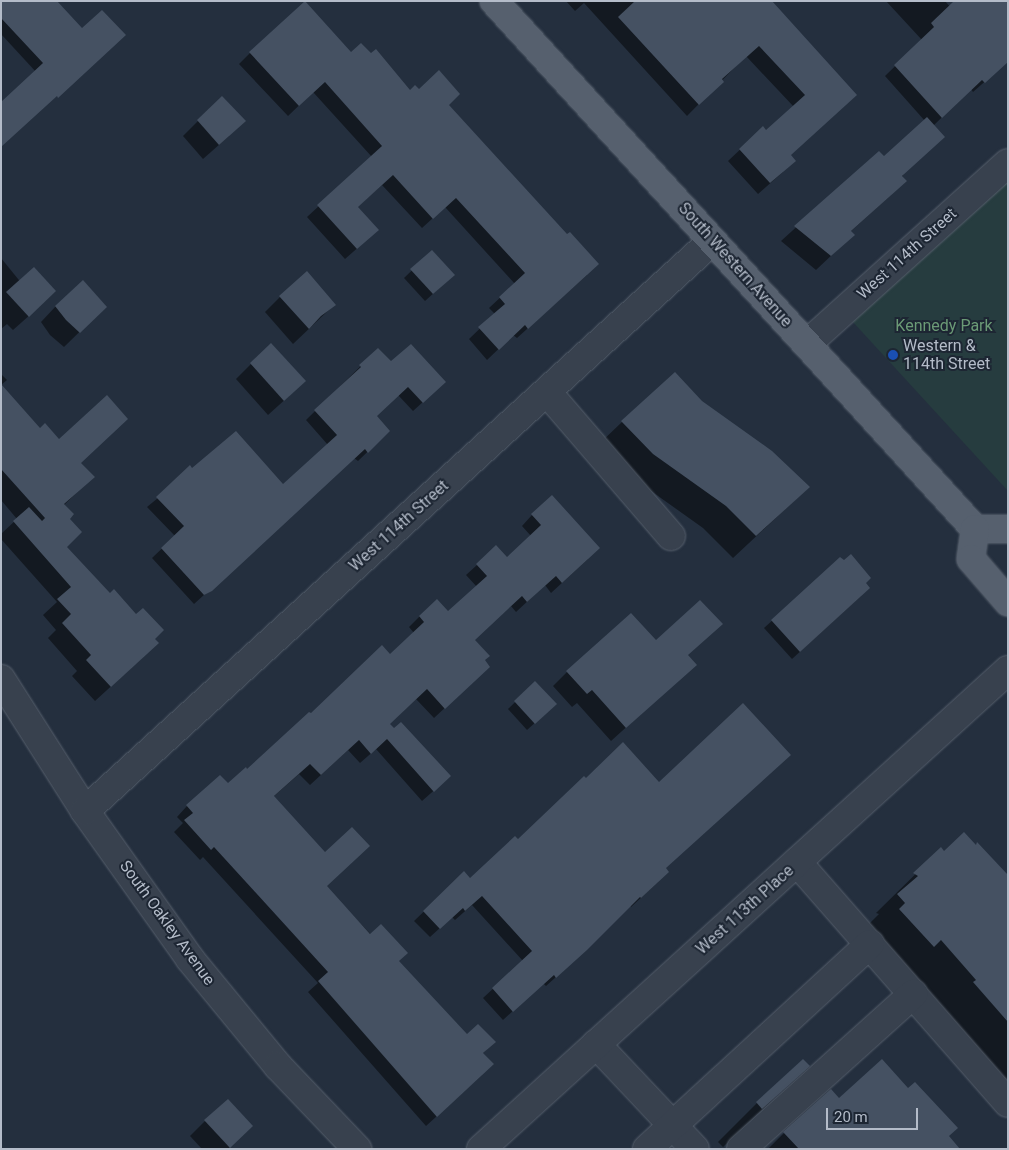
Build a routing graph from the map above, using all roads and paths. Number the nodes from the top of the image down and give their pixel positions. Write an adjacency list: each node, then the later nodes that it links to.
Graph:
1 (494, 1): 3 (main road, South Western Avenue)
2 (1008, 163): 4 (street, West 114th Street)
3 (712, 241): 4 (main road, South Western Avenue); 5 (street, West 114th Street)
4 (807, 344): 6 (main road, South Western Avenue)
5 (546, 392): 8 (street); 12 (street, West 114th Street)
6 (975, 529): 7 (main road); 9 (main road)
7 (1008, 529)
8 (671, 536)
9 (1008, 602)
10 (1008, 670): 13 (street, West 113th Place)
11 (1, 679): 12 (street, South Oakley Avenue)
12 (85, 811): 19 (street, South Oakley Avenue)
13 (797, 862): 14 (street); 16 (street, West 113th Place)
14 (870, 944): 15 (street); 18 (street)
15 (913, 994): 17 (street); 23 (street)
16 (596, 1044): 18 (street); 20 (street, West 113th Place)
17 (1008, 1103)
18 (672, 1125): 21 (street); 22 (street)
19 (357, 1149)
20 (481, 1149)
21 (647, 1149)
22 (695, 1149)
23 (741, 1149)

